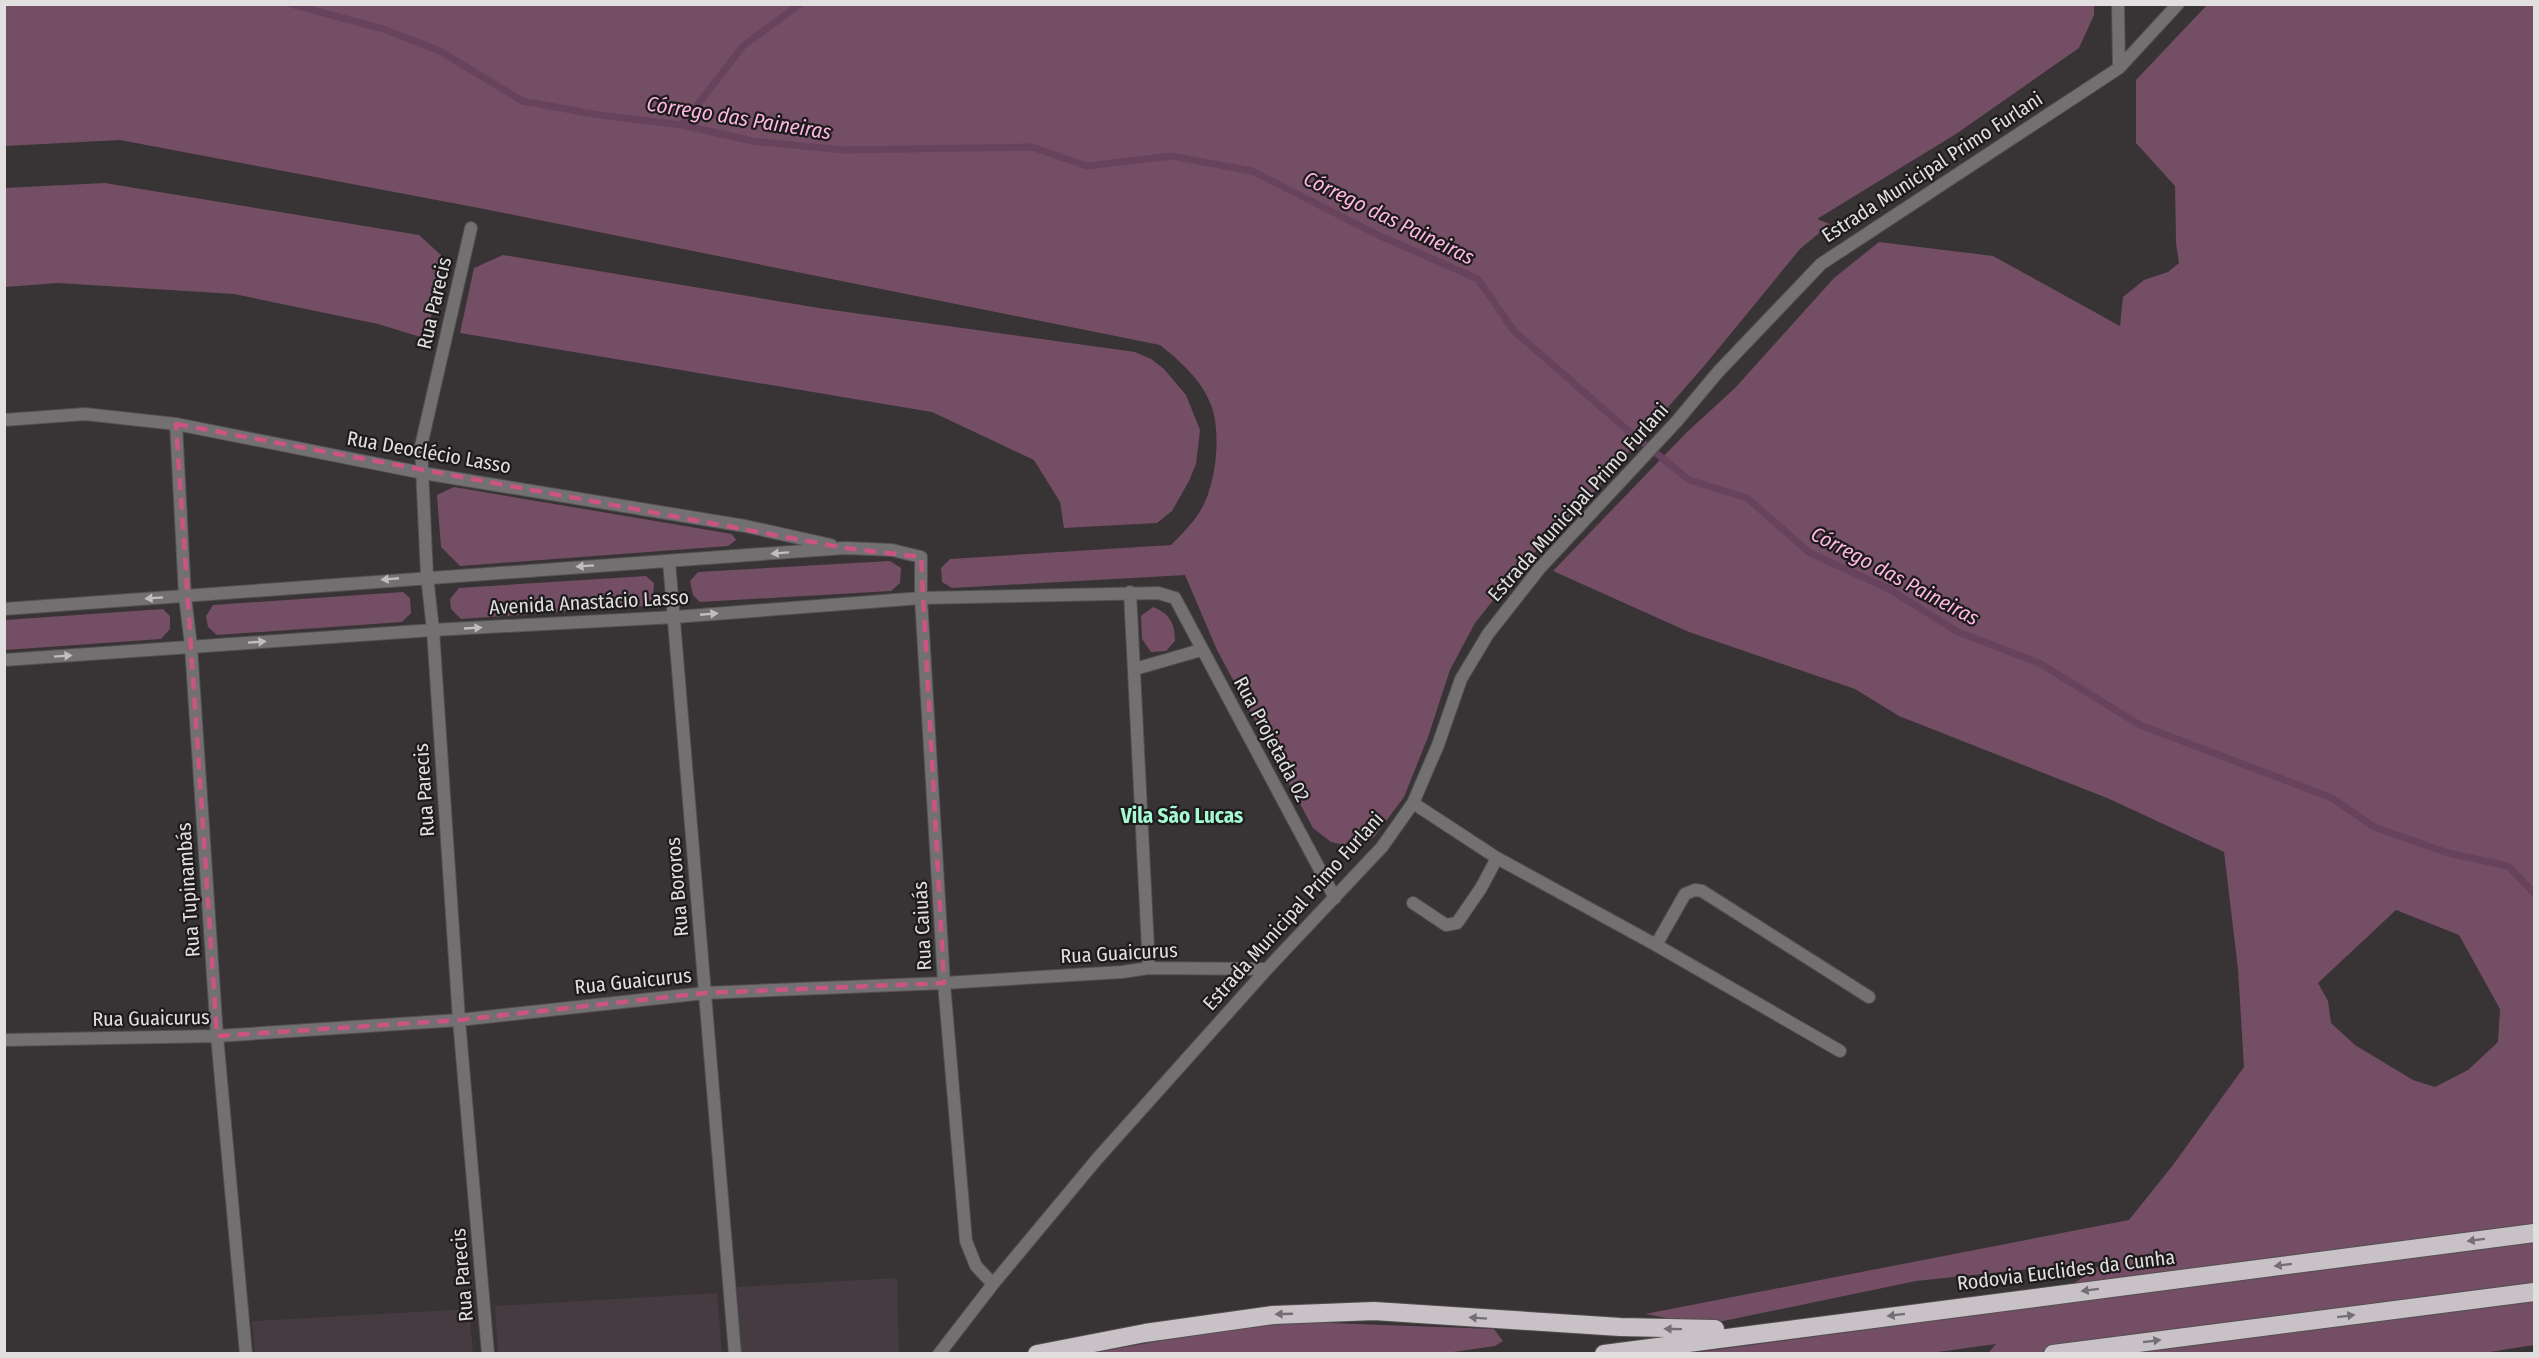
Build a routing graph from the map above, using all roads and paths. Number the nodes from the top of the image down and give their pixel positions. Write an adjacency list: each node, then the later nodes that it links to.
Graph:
1 (2118, 4): 3 (street)
2 (2178, 4): 3 (street, Estrada Municipal Primo Furlani)
3 (2119, 68): 23 (street, Estrada Municipal Primo Furlani)
4 (471, 228): 7 (street, Rua Parecis)
5 (4, 420): 6 (street, Rua Deoclécio Lasso)
6 (176, 424): 7 (street, Rua Deoclécio Lasso); 13 (street, Rua Tupinambás)
7 (423, 473): 8 (street, Rua Deoclécio Lasso); 11 (street, Rua Parecis)
8 (845, 548): 9 (street, Avenida Anastácio Lasso); 10 (street, Avenida Anastácio Lasso, one-way to 10)
9 (921, 557): 14 (street, Rua Caiuás)
10 (669, 561): 11 (street, Avenida Anastácio Lasso, one-way to 11); 17 (street, Rua Bororos)
11 (427, 576): 13 (street, Avenida Anastácio Lasso, one-way to 13); 18 (street, Rua Parecis)
12 (1130, 592): 14 (street, Avenida Anastácio Lasso); 15 (street, Avenida Anastácio Lasso); 22 (street)
13 (184, 596): 16 (street, Avenida Anastácio Lasso, one-way to 16); 19 (street, Rua Tupinambás)
14 (921, 598): 17 (street, Avenida Anastácio Lasso, one-way to 14); 30 (street, Rua Caiuás)
15 (1175, 598): 20 (street, Rua Projetada 02)
16 (4, 609)
17 (675, 617): 18 (street, Avenida Anastácio Lasso, one-way to 17); 31 (street, Rua Bororos)
18 (433, 630): 19 (street, Avenida Anastácio Lasso, one-way to 18); 33 (street, Rua Parecis)
19 (191, 646): 21 (street, Avenida Anastácio Lasso, one-way to 19); 34 (street, Rua Tupinambás)
20 (1201, 650): 22 (street); 25 (street, Rua Projetada 02)
21 (4, 660)
22 (1135, 669): 28 (street)
23 (1413, 803): 24 (street); 25 (street, Estrada Municipal Primo Furlani)
24 (1497, 858): 26 (street); 27 (street)
25 (1335, 898): 29 (street, Estrada Municipal Primo Furlani)
26 (1413, 903)
27 (1656, 945): 32 (street); 36 (street)
28 (1149, 968): 29 (street, Rua Guaicurus); 30 (street, Rua Guaicurus)
29 (1267, 969): 38 (street, Estrada Municipal Primo Furlani)
30 (945, 983): 31 (street, Rua Guaicurus); 38 (street, Rua Caiuás)
31 (705, 993): 33 (street, Rua Guaicurus); 43 (street, Rua Bororos)
32 (1869, 997)
33 (459, 1020): 34 (street, Rua Guaicurus); 42 (street, Rua Parecis)
34 (217, 1036): 35 (street, Rua Guaicurus); 41 (street, Rua Tupinambás)
35 (4, 1040)
36 (1840, 1051)
37 (2535, 1233): 40 (highway, Rodovia Euclides da Cunha, one-way to 40)
38 (993, 1284): 44 (street, Estrada Municipal Primo Furlani)
39 (2535, 1292): 47 (highway, one-way to 39)
40 (1773, 1331): 45 (highway, one-way to 45); 46 (highway, Rodovia Euclides da Cunha)
41 (246, 1353)
42 (488, 1353)
43 (735, 1353)
44 (939, 1353)
45 (1037, 1353)
46 (1604, 1353)
47 (2053, 1353)

